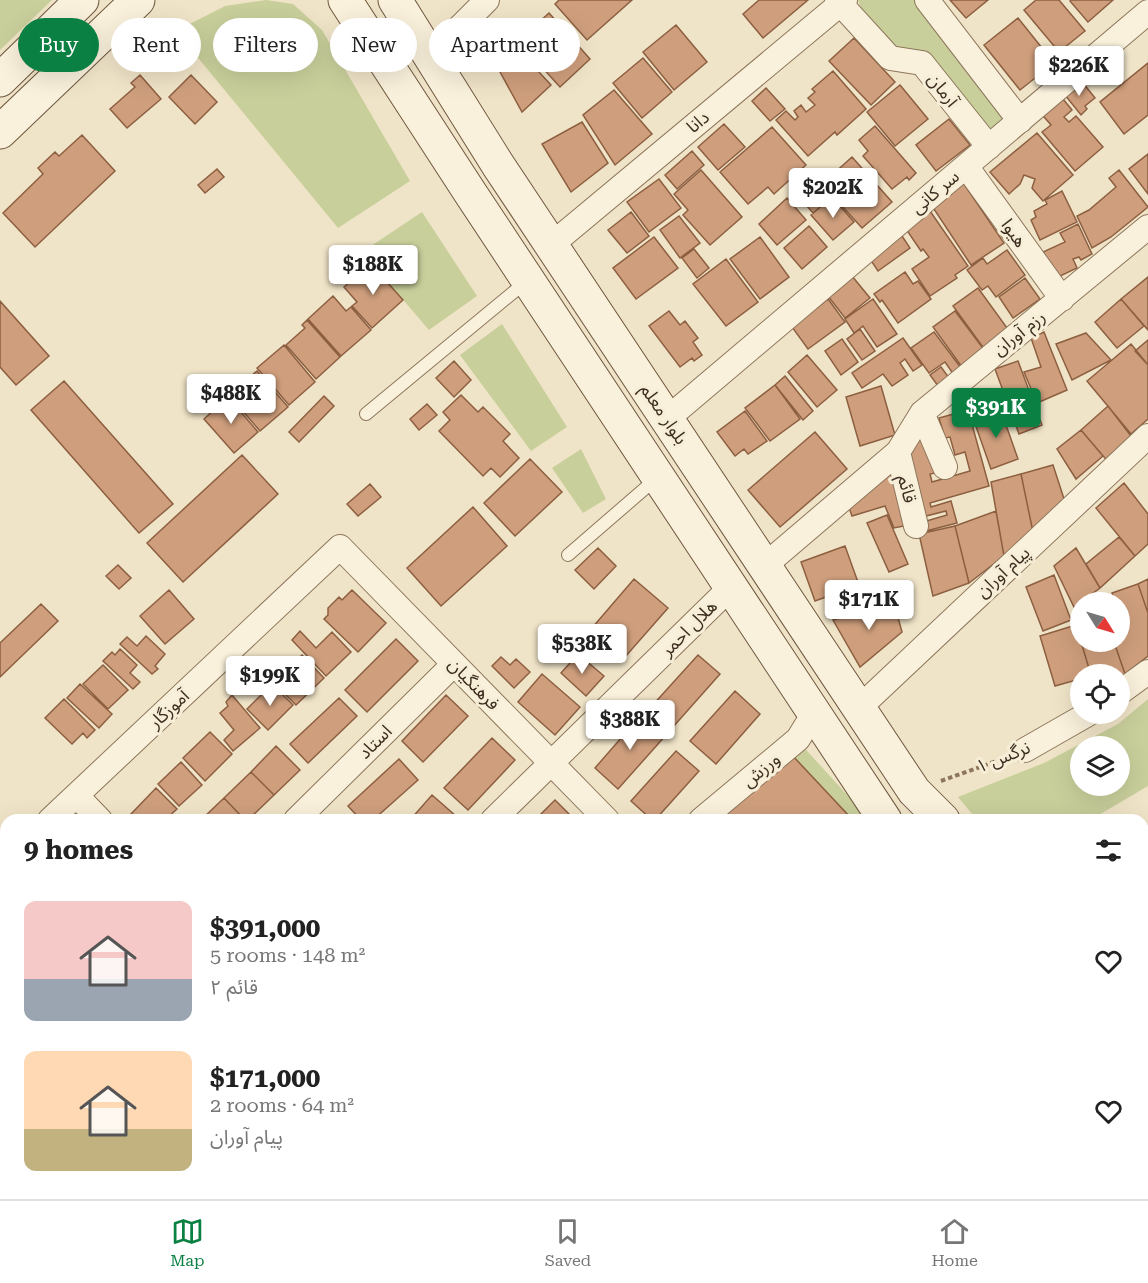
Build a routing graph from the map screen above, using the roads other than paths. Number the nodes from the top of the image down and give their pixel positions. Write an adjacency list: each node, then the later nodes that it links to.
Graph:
1 (82, 0): 12 (main road)
2 (138, 0): 14 (main road)
3 (345, 0): 19 (main road)
4 (395, 0): 10 (main road, بلوار معلم)
5 (488, 0): 9 (street)
6 (927, 0): 13 (street)
7 (841, 1): 15 (street, آرمان); 18 (street, دانا)
8 (1148, 12): 13 (street, سر کانی)
9 (470, 18)
10 (429, 53)
11 (441, 72): 18 (main road, بلوار معلم)
12 (0, 80)
13 (1020, 121): 15 (street, سر کانی)
14 (0, 132)
15 (988, 147): 16 (street, سر کانی)
16 (966, 166): 20 (street, هیوا); 23 (street, سر کانی)
17 (1148, 227): 20 (street, رزم آوران)
18 (551, 244): 23 (main road, بلوار معلم)
19 (528, 280): 22 (lane); 27 (main road)
20 (1062, 299): 21 (street, رزم آوران)
21 (922, 413): 25 (street, رزم آوران); 26 (street)
22 (366, 414)
23 (668, 418): 31 (main road, بلوار معلم)
24 (1148, 436): 36 (street, پیام آوران)
25 (898, 452): 28 (street, قائم); 31 (street, رزم آوران)
26 (945, 467)
27 (658, 477): 30 (lane); 32 (main road)
28 (916, 526)
29 (340, 547): 33 (street, فرهنگیان); 41 (street, آموزگار)
30 (568, 555)
31 (764, 566): 36 (main road, بلوار معلم)
32 (731, 587): 37 (main road); 40 (street, هلال احمر)
33 (454, 664): 40 (street, فرهنگیان); 44 (street, استاد)
34 (1148, 672): 35 (street)
35 (1130, 685)
36 (859, 708): 49 (main road, بلوار معلم)
37 (814, 713): 47 (street, ورزش); 48 (main road)
38 (1070, 724): 39 (street, نرگس ۱)
39 (1025, 750)
40 (552, 763): 45 (street, هلال احمر); 46 (street, فرهنگیان)
41 (77, 796): 42 (street, آموزگار); 43 (street)
42 (57, 814)
43 (94, 814)
44 (302, 814)
45 (499, 814)
46 (601, 814)
47 (708, 814)
48 (874, 814)
49 (937, 814)

